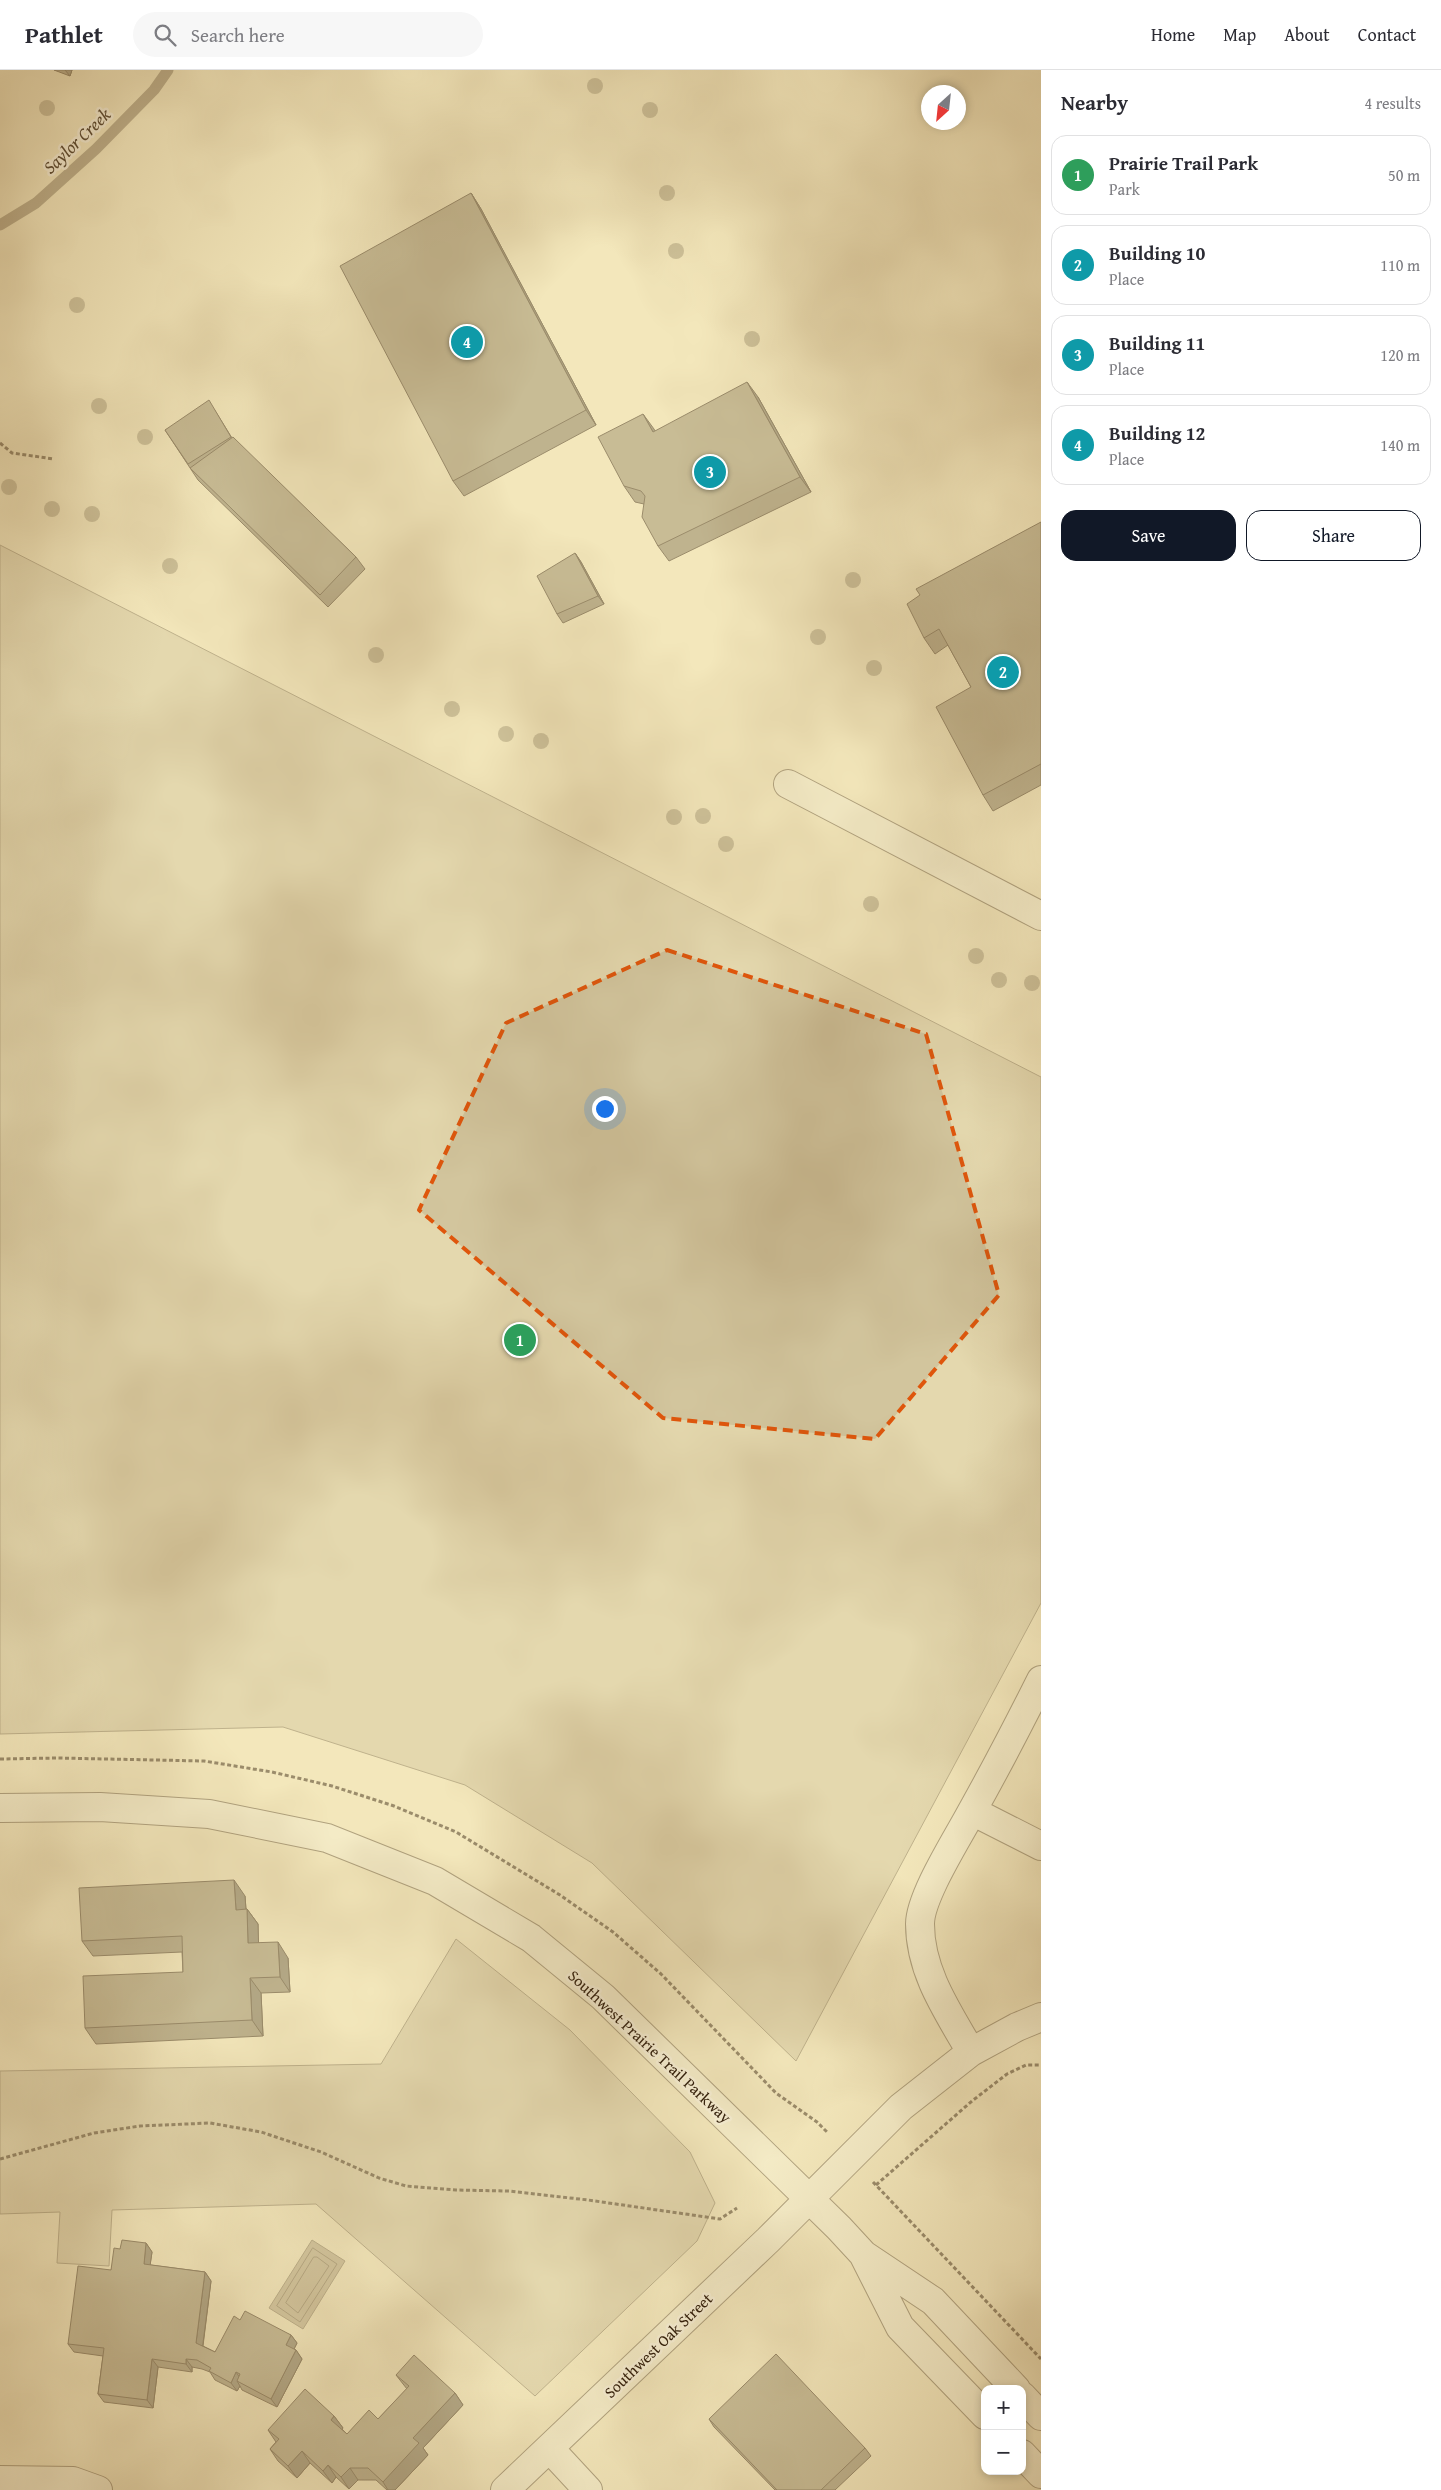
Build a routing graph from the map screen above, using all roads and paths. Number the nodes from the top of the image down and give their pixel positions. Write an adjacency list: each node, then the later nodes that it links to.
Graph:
1 (0, 443): 2 (path)
2 (54, 460)
3 (788, 784): 4 (street)
4 (1041, 916)
5 (1039, 1691): 7 (street)
6 (0, 1808): 14 (street, Southwest Prairie Trail Parkway)
7 (972, 1811): 8 (street); 10 (street)
8 (1041, 1846)
9 (1041, 2017): 10 (street, Southwest Oak Street)
10 (971, 2052): 14 (street, Southwest Oak Street)
11 (1041, 2065): 13 (path)
12 (0, 2159): 15 (path)
13 (876, 2185)
14 (810, 2199): 16 (street, Southwest Prairie Trail Parkway); 21 (street, Southwest Oak Street)
15 (737, 2208)
16 (862, 2254): 17 (street, Southwest Prairie Trail Parkway); 19 (street, Southwest Prairie Trail Parkway)
17 (1012, 2385)
18 (1026, 2400): 20 (street)
19 (981, 2412)
20 (1041, 2416)
21 (550, 2449): 26 (street, Southwest Oak Street); 27 (street)
22 (1026, 2458): 23 (street)
23 (1041, 2474)
24 (0, 2480): 25 (street)
25 (98, 2490)
26 (505, 2490)
27 (588, 2490)

